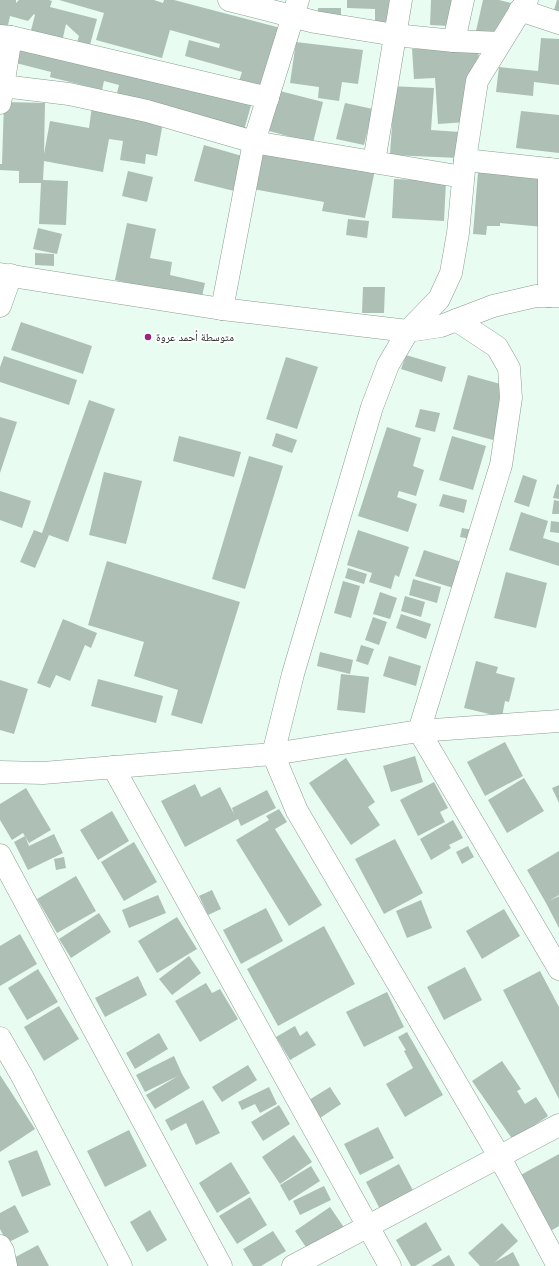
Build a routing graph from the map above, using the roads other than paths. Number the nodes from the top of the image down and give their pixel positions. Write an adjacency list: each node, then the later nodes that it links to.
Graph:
1 (229, 0): 5 (street)
2 (401, 0): 7 (street)
3 (463, 0): 9 (street)
4 (523, 5): 6 (street); 10 (street)
5 (296, 8): 7 (street); 12 (street)
6 (559, 23)
7 (396, 35): 9 (street); 14 (street)
8 (6, 37): 11 (street); 12 (street)
9 (454, 41): 10 (street)
10 (500, 43): 15 (street)
11 (1, 95): 13 (street)
12 (268, 98): 13 (street)
13 (254, 142): 14 (street); 20 (street)
14 (374, 162): 15 (street)
15 (464, 168): 16 (street); 22 (street)
16 (554, 169): 18 (street)
17 (5, 275): 19 (street); 20 (street)
18 (554, 296): 21 (street)
19 (0, 306)
20 (222, 309): 22 (street)
21 (456, 320): 22 (street); 24 (street)
22 (408, 331): 25 (street)
23 (559, 721): 24 (street)
24 (419, 731): 25 (street); 29 (street)
25 (273, 754): 26 (street); 32 (street)
26 (112, 767): 27 (street); 33 (street)
27 (0, 772)
28 (0, 856): 37 (street)
29 (559, 969)
30 (0, 1038): 35 (street)
31 (559, 1124): 32 (street)
32 (499, 1156): 33 (street); 40 (street)
33 (368, 1226): 38 (street); 39 (street)
34 (0, 1246): 36 (street)
35 (114, 1263)
36 (6, 1266)
37 (221, 1266)
38 (293, 1266)
39 (390, 1266)
40 (558, 1266)

